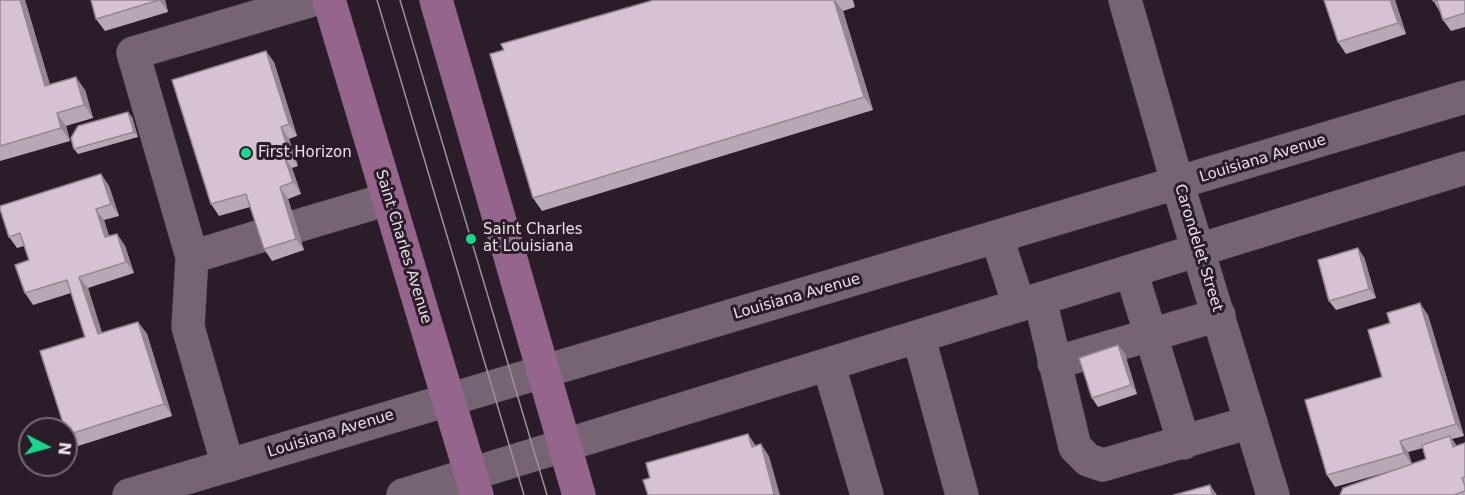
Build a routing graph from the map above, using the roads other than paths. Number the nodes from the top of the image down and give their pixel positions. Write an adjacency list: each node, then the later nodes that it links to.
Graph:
1 (313, 0): 13 (street)
2 (328, 0): 8 (main road, Saint Charles Avenue)
3 (436, 0): 21 (main road)
4 (1125, 0): 7 (street, Carondelet Street)
5 (1465, 97): 7 (street, Louisiana Avenue)
6 (1465, 168): 12 (street)
7 (1178, 184): 11 (street, Louisiana Avenue); 12 (street, Carondelet Street)
8 (388, 199): 9 (street); 22 (main road, Saint Charles Avenue)
9 (297, 226)
10 (264, 236): 13 (street)
11 (997, 238): 15 (street); 21 (street, Louisiana Avenue)
12 (1199, 250): 14 (street); 16 (street, Carondelet Street)
13 (192, 257): 26 (street)
14 (1131, 271): 15 (street); 17 (street)
15 (1029, 302): 18 (street); 19 (street)
16 (1218, 315): 17 (street); 23 (street, Carondelet Street)
17 (1150, 333): 19 (street); 24 (street)
18 (919, 338): 20 (street); 32 (street)
19 (1054, 363): 24 (street)
20 (828, 366): 25 (street); 31 (street)
21 (543, 372): 22 (street, Louisiana Avenue); 25 (main road)
22 (449, 399): 26 (street, Louisiana Avenue); 27 (main road, Saint Charles Avenue)
23 (1251, 422): 24 (street); 33 (street, Carondelet Street)
24 (1184, 442)
25 (564, 446): 27 (street); 30 (main road)
26 (228, 466): 28 (street, Louisiana Avenue)
27 (474, 485): 29 (street)
28 (129, 495)
29 (403, 495)
30 (579, 495)
31 (867, 495)
32 (962, 495)
33 (1273, 495)

